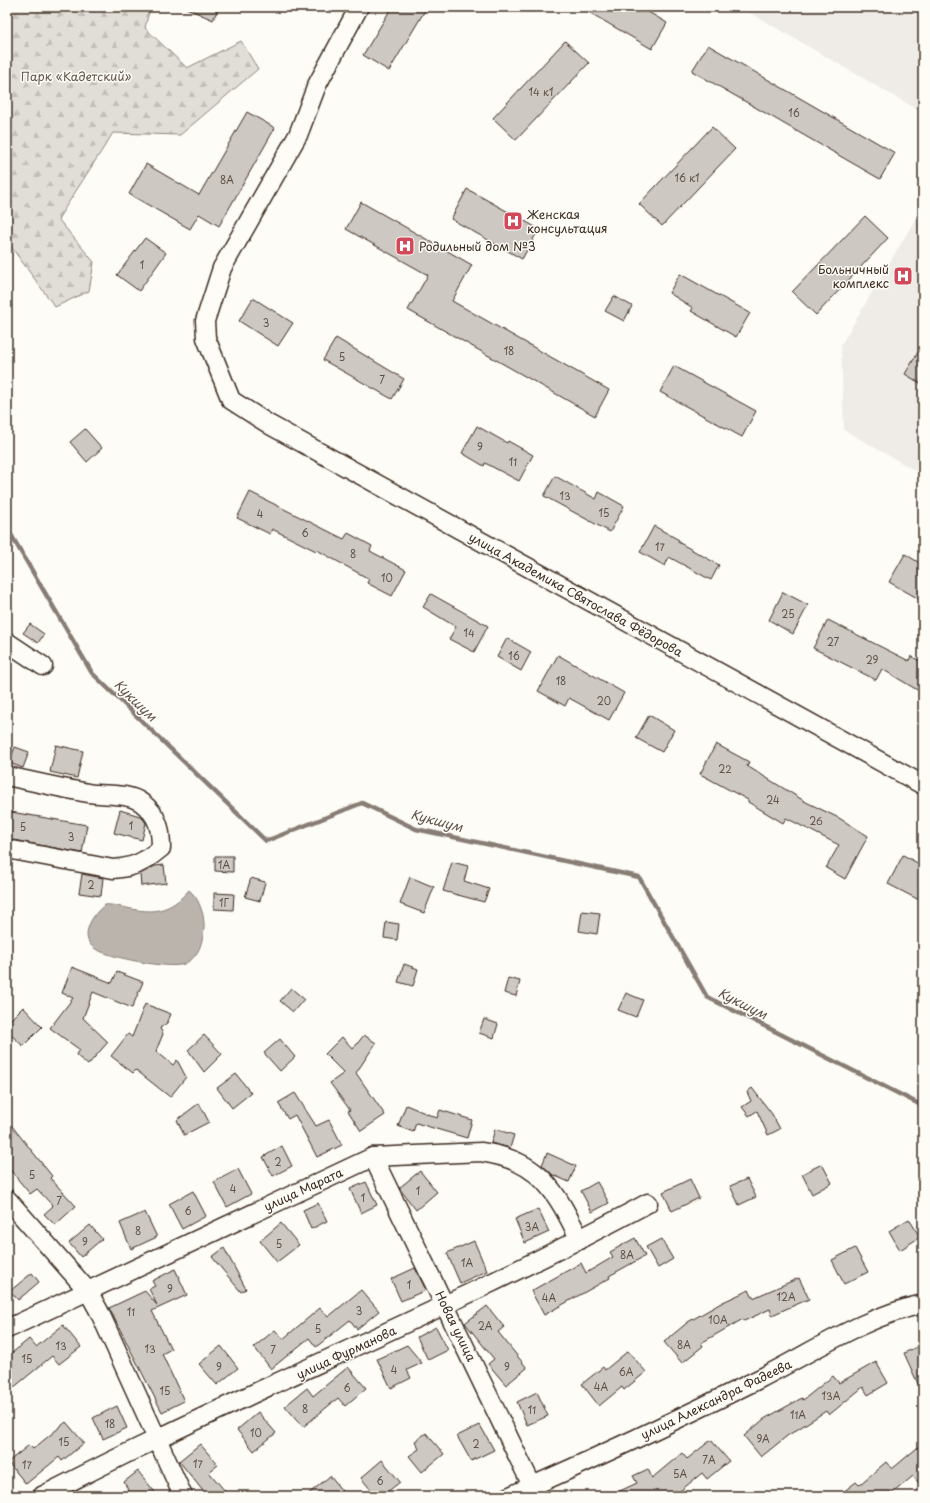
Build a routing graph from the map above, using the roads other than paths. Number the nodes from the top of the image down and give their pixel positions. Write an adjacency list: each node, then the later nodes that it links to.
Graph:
1 (358, 7): 5 (street, улица Академика Святослава Фёдорова)
2 (7, 642): 3 (street)
3 (43, 666)
4 (7, 776): 6 (street)
5 (923, 785)
6 (7, 849)
7 (373, 1156): 10 (street, улица Марата); 11 (street, улица Марата); 13 (street, Новая улица)
8 (7, 1199): 11 (street)
9 (648, 1203): 10 (street, улица Фурманова)
10 (580, 1240): 13 (street, улица Фурманова)
11 (88, 1291): 14 (street, улица Марата); 15 (street)
12 (923, 1304): 16 (street, улица Александра Фадеева)
13 (446, 1306): 15 (street, улица Фурманова); 16 (street, Новая улица)
14 (7, 1328)
15 (157, 1439): 17 (street, улица Фурманова); 18 (street)
16 (535, 1491): 19 (street, улица Александра Фадеева)
17 (42, 1496)
18 (183, 1496)
19 (510, 1496)

